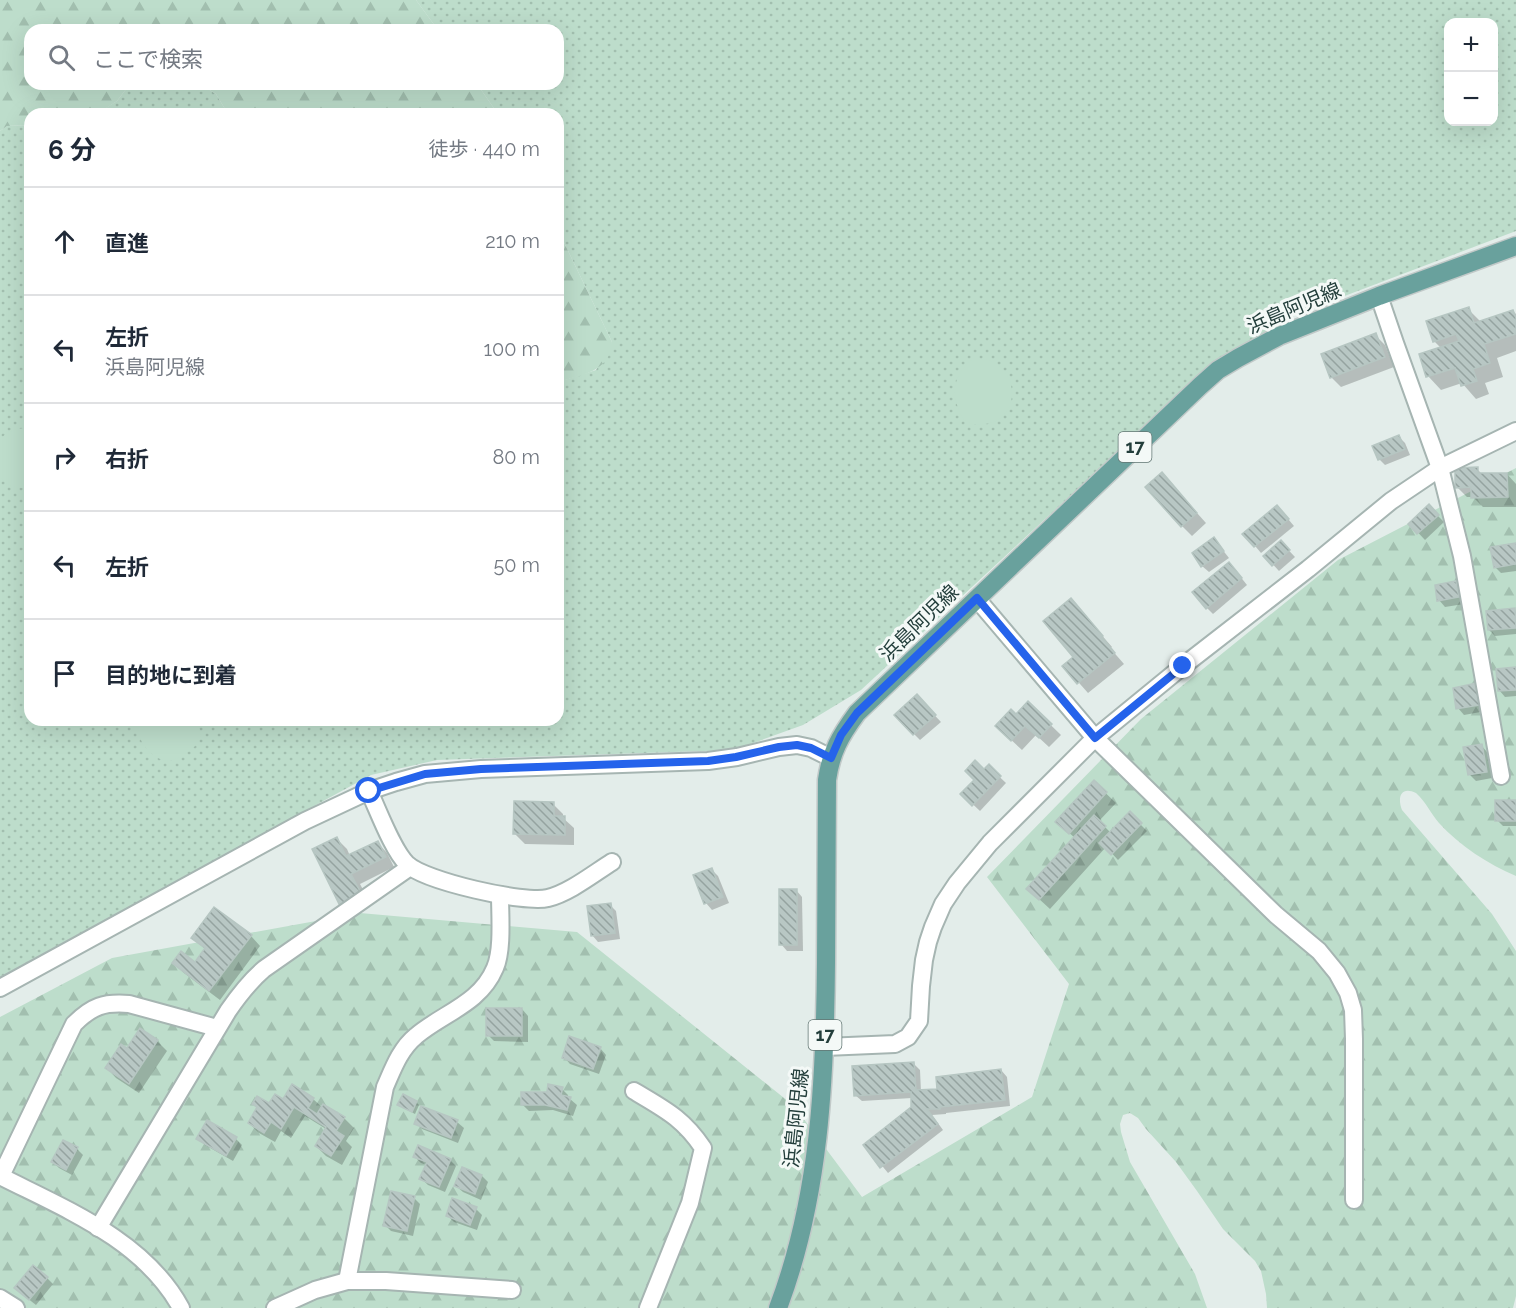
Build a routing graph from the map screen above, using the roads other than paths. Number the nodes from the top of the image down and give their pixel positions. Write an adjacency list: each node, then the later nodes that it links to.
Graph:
1 (1516, 246): 2 (main road, 浜島阿児線 / 17)
2 (1380, 296): 4 (street); 5 (main road, 浜島阿児線 / 17)
3 (1516, 431): 4 (street)
4 (1440, 468): 6 (street); 8 (street)
5 (977, 598): 6 (street); 7 (main road, 浜島阿児線 / 17)
6 (1095, 738): 15 (street); 18 (street)
7 (831, 758): 9 (street); 15 (main road, 浜島阿児線 / 17)
8 (1501, 776)
9 (369, 791): 11 (street); 13 (street)
10 (612, 862): 12 (street)
11 (410, 867): 12 (street); 14 (street)
12 (500, 895): 20 (street)
13 (0, 988)
14 (217, 1028): 17 (street); 19 (street)
15 (825, 1047): 27 (main road, 浜島阿児線 / 17)
16 (634, 1091): 26 (street)
17 (0, 1176): 19 (street)
18 (1354, 1200)
19 (98, 1228): 24 (street)
20 (347, 1281): 21 (street); 25 (street)
21 (512, 1290)
22 (0, 1298): 23 (street)
23 (16, 1308)
24 (181, 1308)
25 (275, 1308)
26 (648, 1308)
27 (778, 1308)

